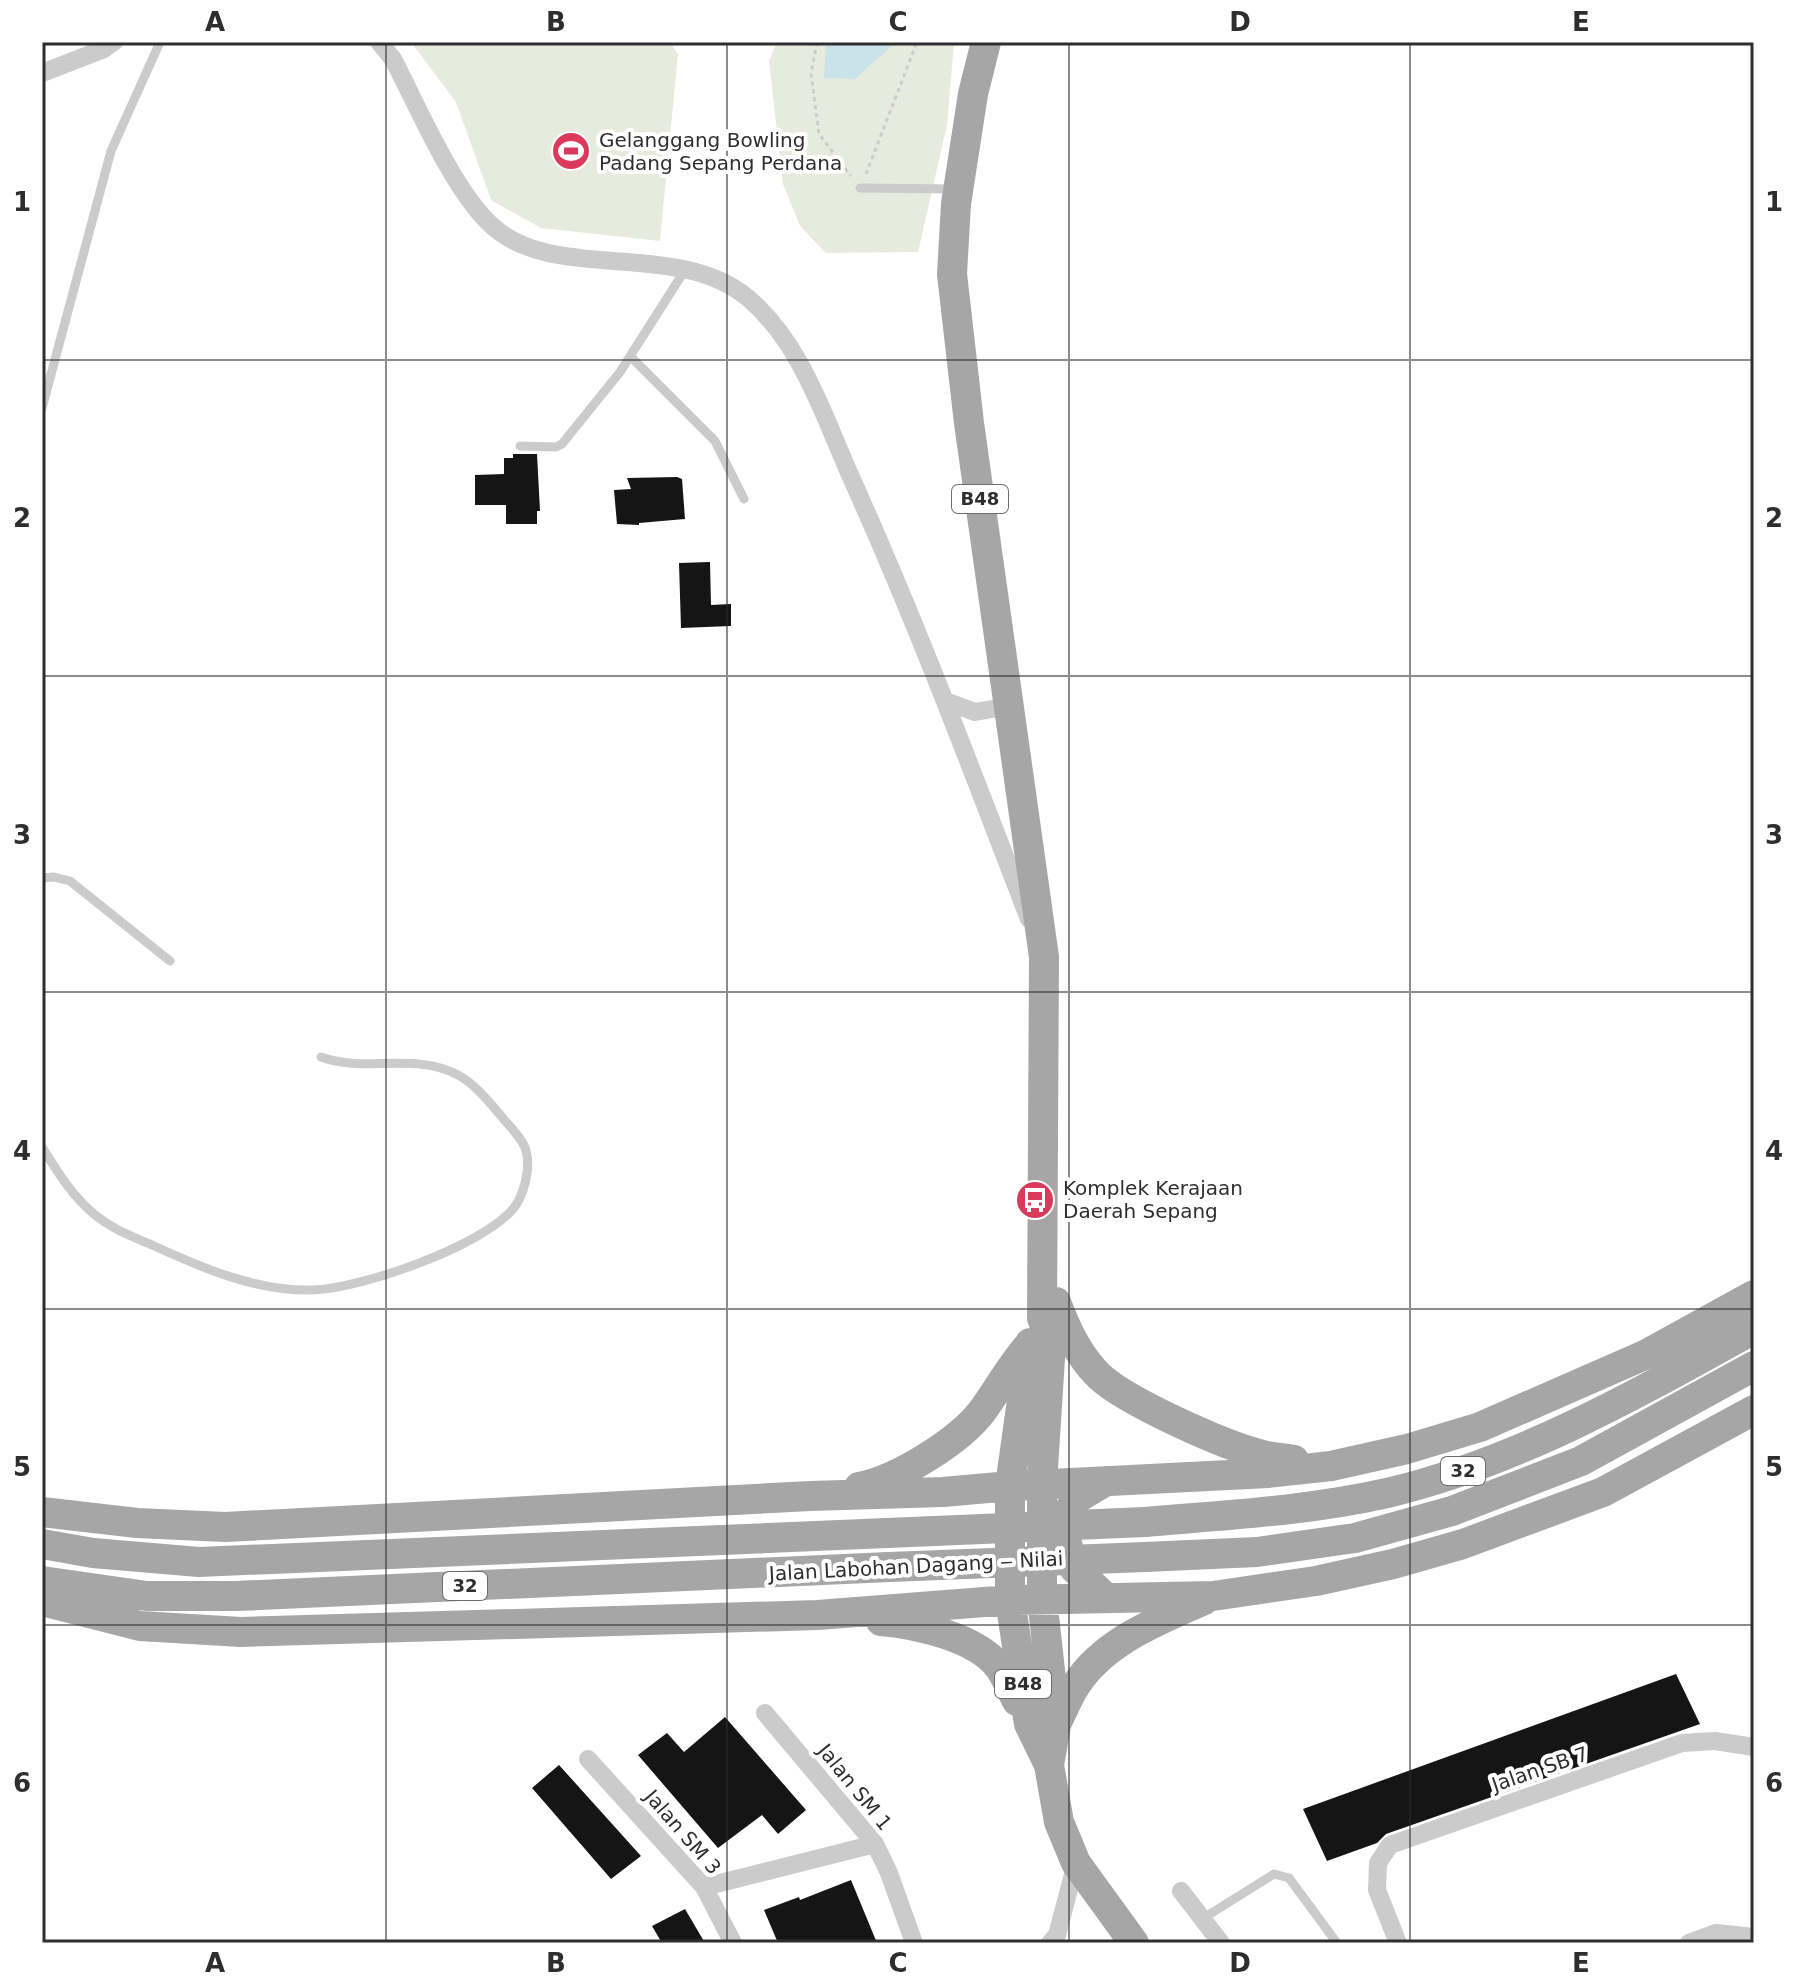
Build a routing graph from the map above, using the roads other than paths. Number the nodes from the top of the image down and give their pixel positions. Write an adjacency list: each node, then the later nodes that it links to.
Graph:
1 (114, 42): 5 (street)
2 (160, 42): 10 (lane)
3 (379, 42): 8 (street)
4 (986, 42): 7 (main road, B48)
5 (42, 73)
6 (860, 188): 7 (lane)
7 (958, 189): 14 (main road, B48)
8 (685, 270): 9 (lane); 13 (street)
9 (630, 356): 11 (lane); 12 (lane)
10 (42, 408)
11 (520, 446)
12 (744, 499)
13 (945, 701): 14 (street); 16 (street)
14 (1010, 706): 16 (main road, B48)
15 (42, 878): 17 (lane)
16 (1044, 957): 20 (main road, B48)
17 (170, 961)
18 (321, 1057): 19 (lane)
19 (42, 1147)
20 (1044, 1270): 23 (main road, B48); 26 (main road)
21 (1754, 1295): 26 (main road)
22 (1754, 1329): 33 (main road, Jalan Labohan Dagang ‒ Nilai / 32, bridge)
23 (1036, 1331): 28 (main road, B48); 29 (main road, B48); 31 (main road)
24 (1754, 1366): 34 (main road, Jalan Labohan Dagang ‒ Nilai / 32, bridge)
25 (1754, 1410): 35 (main road)
26 (1331, 1466): 27 (main road)
27 (1106, 1481): 28 (main road); 36 (main road)
28 (1042, 1484): 29 (main road); 37 (main road, B48)
29 (1010, 1486): 30 (main road); 38 (main road, B48)
30 (943, 1492): 31 (main road); 40 (main road)
31 (810, 1496): 32 (main road)
32 (42, 1512)
33 (42, 1544)
34 (42, 1581)
35 (1213, 1596): 36 (main road); 43 (main road)
36 (1105, 1597): 37 (main road)
37 (1042, 1598): 38 (main road); 43 (main road, B48)
38 (1010, 1600): 40 (main road); 43 (main road, B48)
39 (42, 1601): 41 (main road)
40 (951, 1604): 41 (main road)
41 (818, 1615): 43 (main road)
42 (765, 1713): 46 (street, Jalan SM 1)
43 (1042, 1724): 47 (main road, B48)
44 (1754, 1747): 58 (street, Jalan SB 7)
45 (588, 1759): 48 (street, Jalan SM 3)
46 (875, 1844): 48 (street); 53 (street, Jalan SM 1)
47 (1076, 1863): 54 (street); 55 (main road, B48)
48 (704, 1887): 52 (street, Jalan SM 3)
49 (1181, 1891): 50 (street)
50 (1202, 1919): 56 (street); 57 (lane)
51 (1754, 1937): 59 (street)
52 (733, 1943)
53 (914, 1943)
54 (1050, 1943)
55 (1134, 1943)
56 (1221, 1943)
57 (1337, 1943)
58 (1398, 1943)
59 (1689, 1943)

